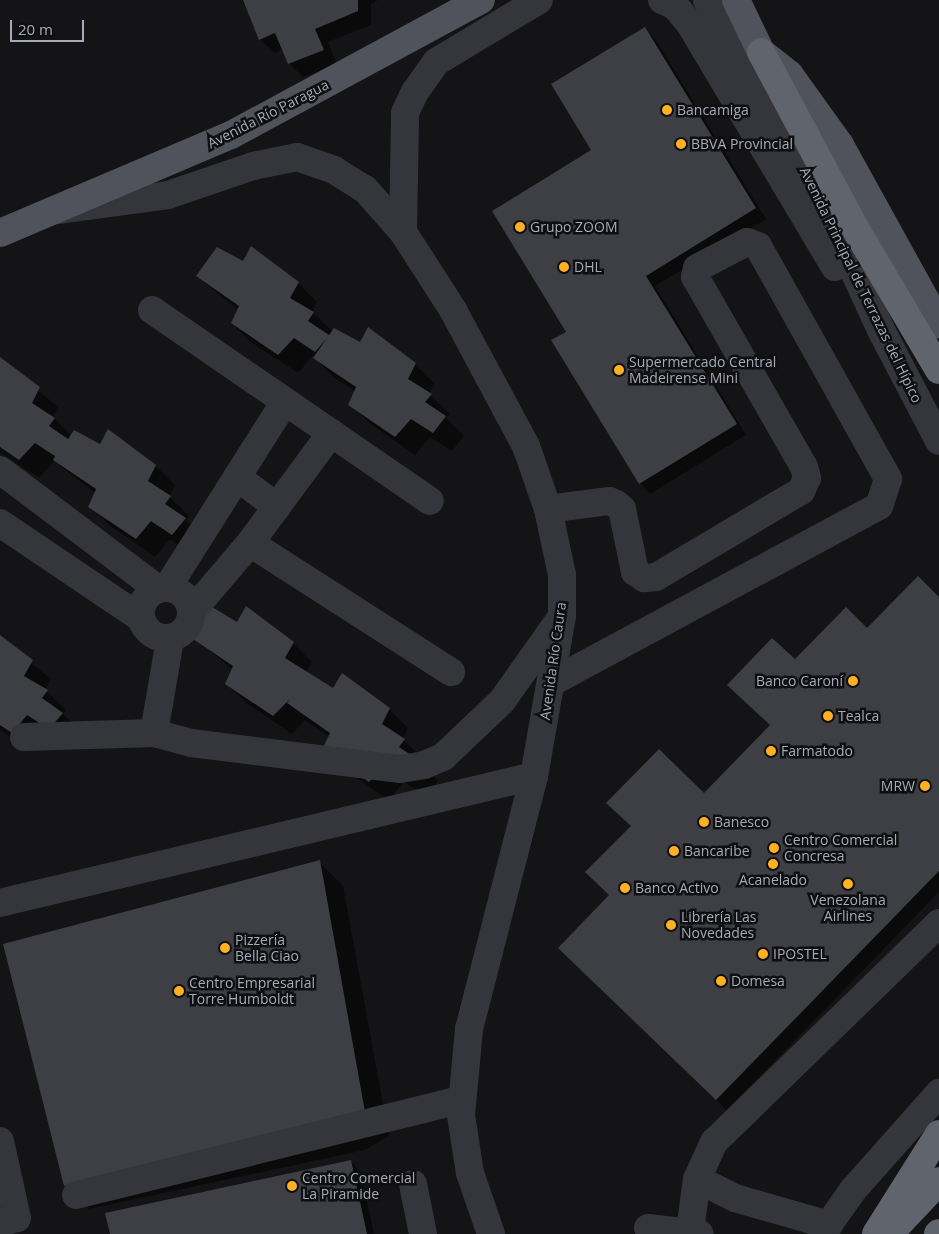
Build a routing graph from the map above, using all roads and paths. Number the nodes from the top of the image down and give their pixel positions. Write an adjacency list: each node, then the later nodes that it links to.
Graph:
1 (481, 0): 7 (main road, Avenida Río Paragua)
2 (539, 0): 8 (street)
3 (662, 0): 12 (street)
4 (707, 0): 12 (street, Avenida Principal de Terrazas del Hípico)
5 (736, 0): 6 (main road)
6 (761, 52): 11 (main road); 13 (highway)
7 (46, 211): 8 (street, Avenida Río Paragua); 9 (main road, Avenida Río Paragua)
8 (403, 232): 21 (street, Avenida Río Caura)
9 (0, 233)
10 (152, 310): 14 (street)
11 (939, 324)
12 (881, 330): 16 (street, Avenida Principal de Terrazas del Hípico)
13 (939, 370)
14 (284, 403): 15 (street); 18 (street)
15 (331, 433): 19 (street); 20 (street)
16 (939, 441)
17 (0, 470): 24 (street)
18 (237, 477): 20 (street); 24 (street)
19 (430, 500)
20 (277, 507): 23 (street)
21 (548, 509): 26 (street, Avenida Río Caura); 30 (street)
22 (0, 523): 27 (street)
23 (250, 543): 25 (street); 29 (street)
24 (162, 589): 25 (street); 27 (street)
25 (192, 611): 28 (street)
26 (562, 616): 30 (street, Avenida Río Caura); 31 (street)
27 (141, 618): 28 (street)
28 (170, 639): 31 (street)
29 (451, 672)
30 (552, 682): 33 (street, Avenida Río Caura)
31 (154, 733): 32 (street)
32 (24, 737)
33 (534, 776): 34 (street); 37 (street, Avenida Río Caura)
34 (0, 903)
35 (939, 923): 40 (street)
36 (939, 1093): 47 (street)
37 (461, 1100): 43 (street); 49 (street, Avenida Río Caura)
38 (939, 1134): 50 (highway)
39 (0, 1141): 44 (street)
40 (698, 1179): 46 (street); 47 (street)
41 (939, 1181): 51 (highway)
42 (413, 1184): 48 (street)
43 (76, 1195)
44 (0, 1223)
45 (648, 1228): 46 (street)
46 (693, 1230)
47 (826, 1230)
48 (424, 1234)
49 (491, 1234)
50 (876, 1234)
51 (889, 1234)

